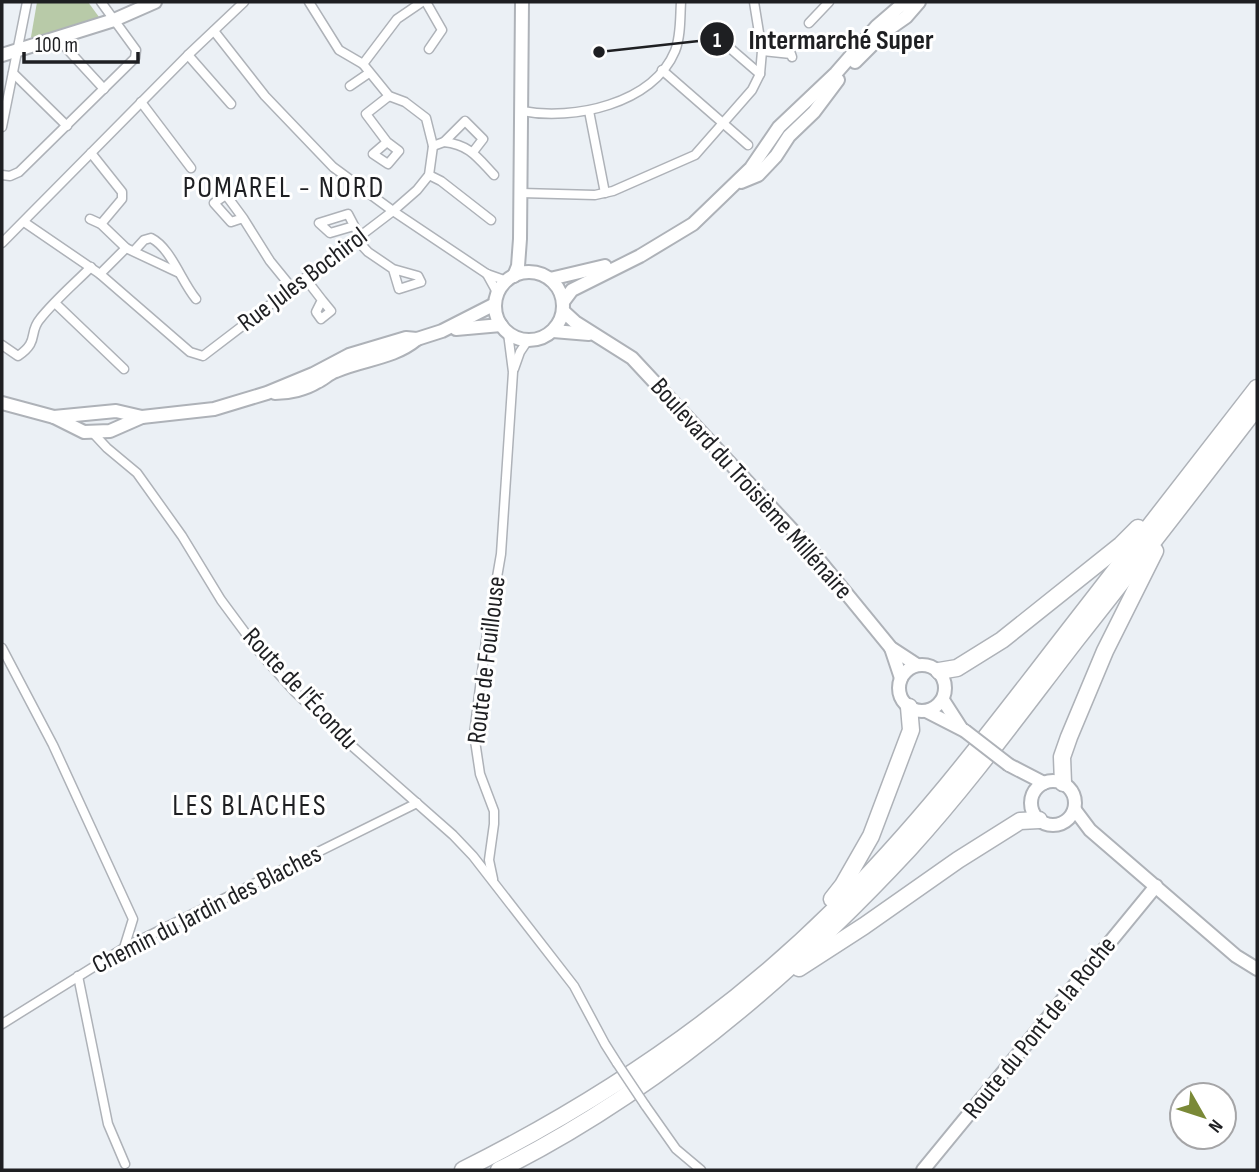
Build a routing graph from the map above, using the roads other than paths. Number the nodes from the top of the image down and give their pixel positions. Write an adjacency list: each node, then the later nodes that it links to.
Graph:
1 (27, 2): 19 (street)
2 (101, 2): 13 (street)
3 (155, 2): 13 (street)
4 (244, 2): 15 (street)
5 (309, 2): 24 (street)
6 (424, 2): 17 (street); 24 (street)
7 (522, 2): 34 (street)
8 (681, 2): 25 (street)
9 (754, 2): 20 (street)
10 (830, 2): 14 (street)
11 (905, 2): 49 (street)
12 (919, 2): 49 (street)
13 (114, 20): 16 (street); 30 (street)
14 (809, 23)
15 (214, 31): 22 (street); 52 (street)
16 (57, 38): 19 (street); 30 (street)
17 (429, 49)
18 (731, 49): 28 (street)
19 (17, 51): 21 (street); 26 (street)
20 (762, 51): 23 (street); 28 (street)
21 (2, 55)
22 (188, 55): 32 (street); 33 (street)
23 (792, 57)
24 (363, 64): 27 (street)
25 (662, 70): 35 (street); 36 (street)
26 (13, 73): 37 (street); 38 (street)
27 (369, 73): 29 (street); 31 (street)
28 (760, 74): 36 (street)
29 (350, 86)
30 (104, 89): 37 (street)
31 (389, 96): 39 (street); 42 (street)
32 (141, 102): 44 (street); 45 (street)
33 (231, 104)
34 (522, 111): 35 (street); 50 (street)
35 (589, 111): 51 (street)
36 (724, 124): 41 (street); 51 (street)
37 (67, 126): 46 (street)
38 (2, 127)
39 (387, 142)
40 (444, 142): 42 (street); 43 (street); 43 (street)
41 (748, 145)
42 (433, 146): 47 (street)
43 (473, 152): 48 (street)
44 (91, 153): 57 (street); 58 (street)
45 (191, 167)
46 (2, 175)
47 (429, 175): 52 (street, Rue Jules Bochirol); 56 (street)
48 (494, 175)
49 (731, 186): 53 (street)
50 (521, 193): 51 (street); 61 (street)
51 (605, 193)
52 (393, 211): 60 (street, Rue Jules Bochirol); 69 (street)
53 (703, 212): 72 (street); 78 (street)
54 (243, 218): 73 (street)
55 (90, 219): 58 (street)
56 (491, 220)
57 (24, 222): 62 (street); 64 (street, Rue Jules Bochirol)
58 (101, 224): 63 (street)
59 (354, 226): 60 (street)
60 (358, 238): 65 (street); 70 (street, Rue Jules Bochirol)
61 (520, 239): 67 (street); 71 (street)
62 (2, 243)
63 (130, 249): 66 (street); 66 (street); 68 (street)
64 (91, 267): 68 (street, Rue Jules Bochirol); 77 (street)
65 (393, 269)
66 (177, 272): 74 (street)
67 (535, 273): 71 (street); 72 (street)
68 (100, 274): 73 (street, Rue Jules Bochirol)
69 (487, 274): 71 (street); 75 (street)
70 (305, 278): 73 (street, Rue Jules Bochirol); 76 (street)
71 (510, 279): 75 (street)
72 (550, 279): 78 (street)
73 (292, 288)
74 (195, 299)
75 (497, 299): 79 (street); 80 (street)
76 (322, 300)
77 (55, 303): 84 (street); 85 (street)
78 (563, 306): 81 (street); 82 (street, Boulevard du Troisième Millénaire)
79 (504, 329): 80 (street); 83 (street); 86 (street, Route de Fouillouse)
80 (442, 331): 92 (street)
81 (553, 331): 82 (street, Boulevard du Troisième Millénaire); 83 (street)
82 (603, 338): 100 (street, Boulevard du Troisième Millénaire)
83 (528, 340): 86 (street, Route de Fouillouse)
84 (2, 345)
85 (124, 369)
86 (513, 372): 117 (street, Route de Fouillouse)
87 (1257, 388): 97 (highway)
88 (2, 394): 91 (street)
89 (2, 403): 91 (street)
90 (1257, 407): 98 (highway)
91 (27, 409): 93 (street)
92 (127, 418): 93 (street); 94 (street)
93 (71, 421): 95 (street)
94 (110, 431): 95 (street); 96 (street)
95 (93, 433): 96 (street, Route de l'Écondu)
96 (104, 444): 112 (street, Route de l'Écondu)
97 (1173, 496): 102 (highway); 120 (highway)
98 (1172, 518): 110 (highway); 123 (highway)
99 (2, 648): 119 (street)
100 (891, 648): 101 (street, Boulevard du Troisième Millénaire); 103 (street, Boulevard du Troisième Millénaire)
101 (918, 665): 102 (street); 103 (street)
102 (939, 671): 104 (street)
103 (901, 678): 105 (street)
104 (943, 700): 106 (street); 107 (street)
105 (909, 707): 106 (street); 120 (highway)
106 (926, 711): 107 (street)
107 (963, 730): 108 (street, bridge)
108 (1010, 767): 109 (street); 111 (street)
109 (1044, 783): 110 (street); 111 (street)
110 (1063, 783): 113 (street)
111 (1032, 795): 114 (street)
112 (417, 803): 117 (street, Route de l'Écondu); 119 (street, Chemin du Jardin des Blaches)
113 (1075, 810): 115 (street); 116 (street)
114 (1039, 820): 115 (street); 123 (highway)
115 (1066, 822): 116 (street)
116 (1090, 830): 118 (street)
117 (494, 882): 128 (street, bridge)
118 (1156, 886): 121 (street); 129 (street, Route du Pont de la Roche)
119 (124, 948): 122 (street, Chemin du Jardin des Blaches)
120 (793, 948): 126 (highway)
121 (1257, 969)
122 (78, 976): 124 (street, Chemin du Jardin des Blaches); 125 (street)
123 (759, 993): 127 (highway)
124 (2, 1024)
125 (125, 1164)
126 (463, 1170)
127 (499, 1170)
128 (701, 1170)
129 (923, 1170)

